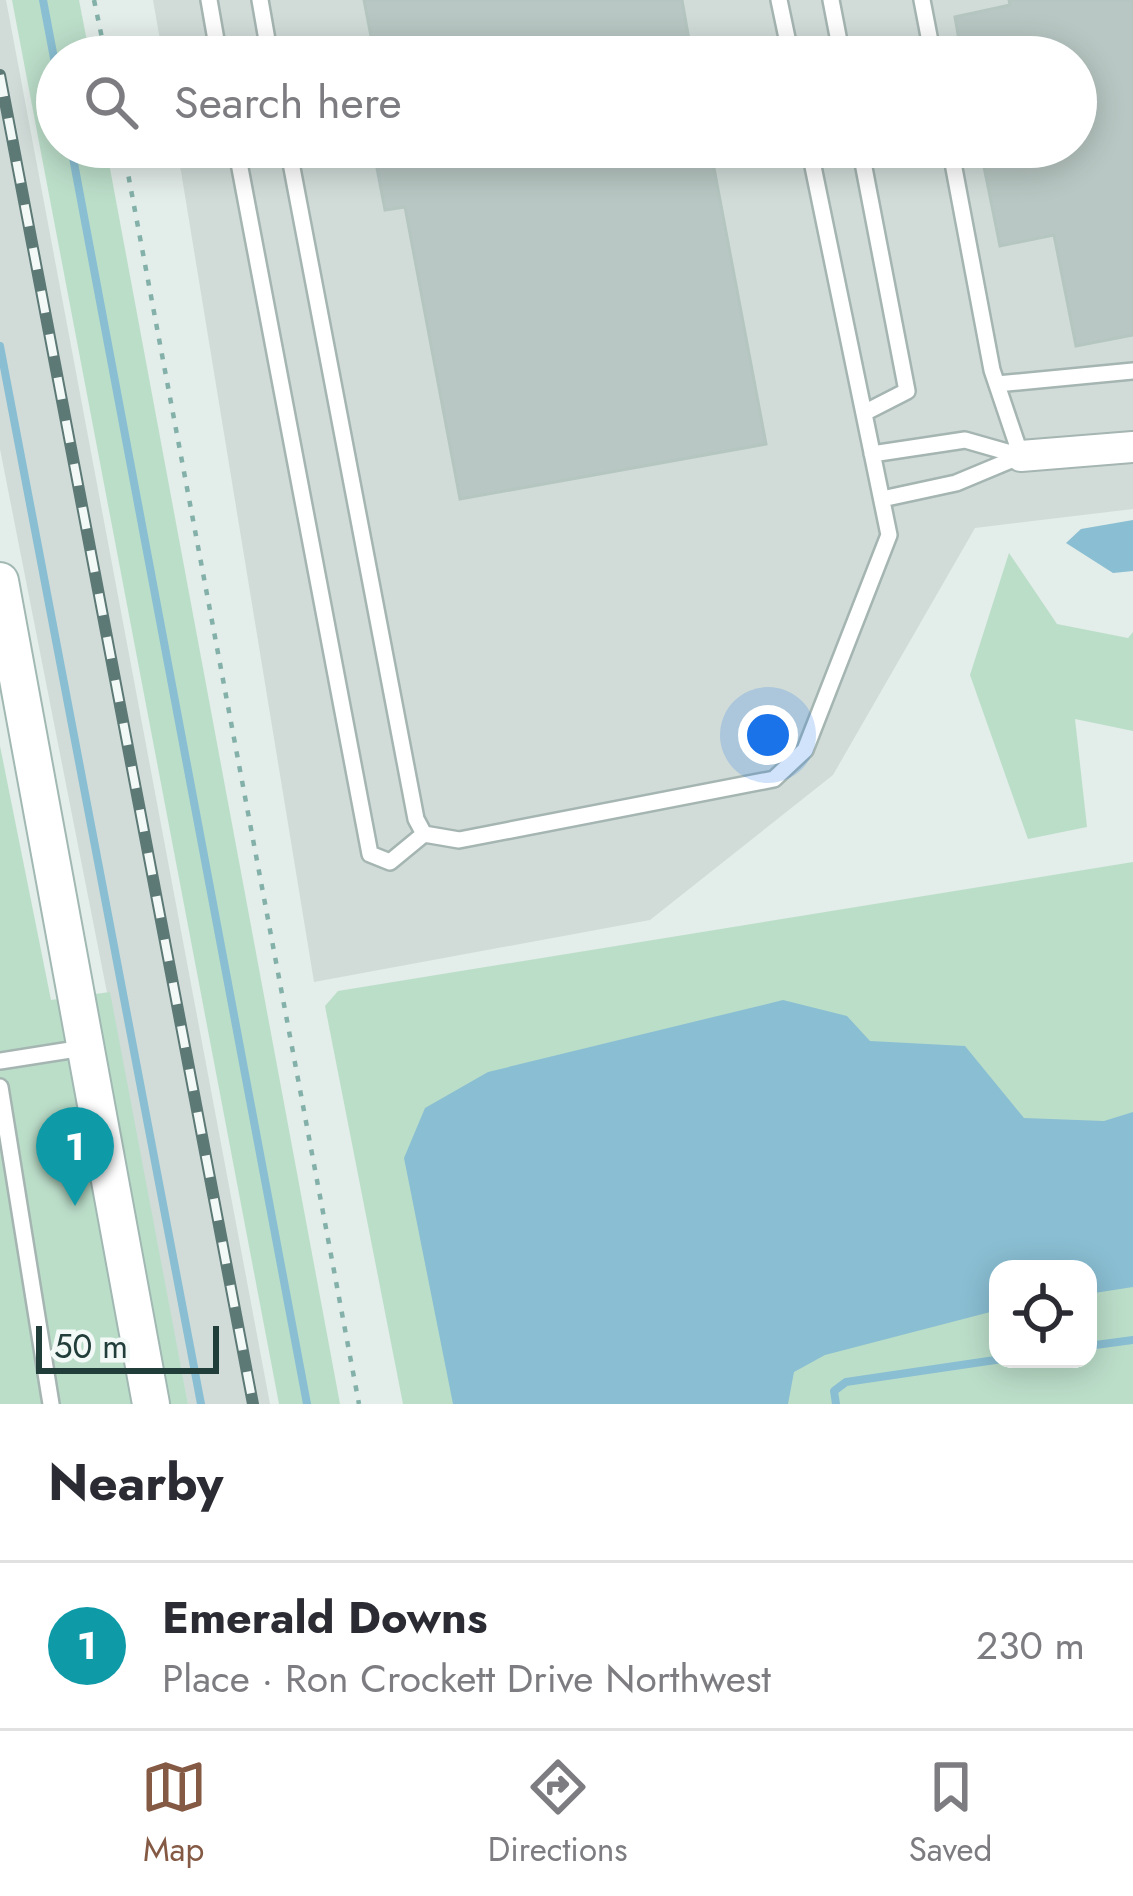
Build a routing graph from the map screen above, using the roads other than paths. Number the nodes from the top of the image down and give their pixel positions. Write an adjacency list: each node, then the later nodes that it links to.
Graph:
1 (209, 0): 6 (lane)
2 (260, 0): 7 (lane)
3 (779, 0): 8 (lane)
4 (831, 0): 9 (lane)
5 (922, 0): 10 (lane)
6 (215, 36)
7 (267, 36)
8 (787, 36)
9 (838, 36)
10 (929, 36)
11 (240, 168): 24 (lane)
12 (292, 168): 24 (lane)
13 (813, 168): 18 (lane)
14 (864, 168): 18 (lane)
15 (954, 168): 17 (lane)
16 (1133, 371): 17 (lane)
17 (997, 384): 21 (lane)
18 (864, 413): 20 (lane)
19 (1133, 447): 21 (street)
20 (872, 454): 21 (lane); 22 (lane)
21 (1021, 456): 22 (lane)
22 (882, 499): 24 (lane)
23 (0, 581): 25 (street)
24 (424, 834)
25 (86, 1048): 26 (lane); 29 (street)
26 (0, 1060)
27 (0, 1087): 28 (lane)
28 (51, 1404)
29 (151, 1404)

